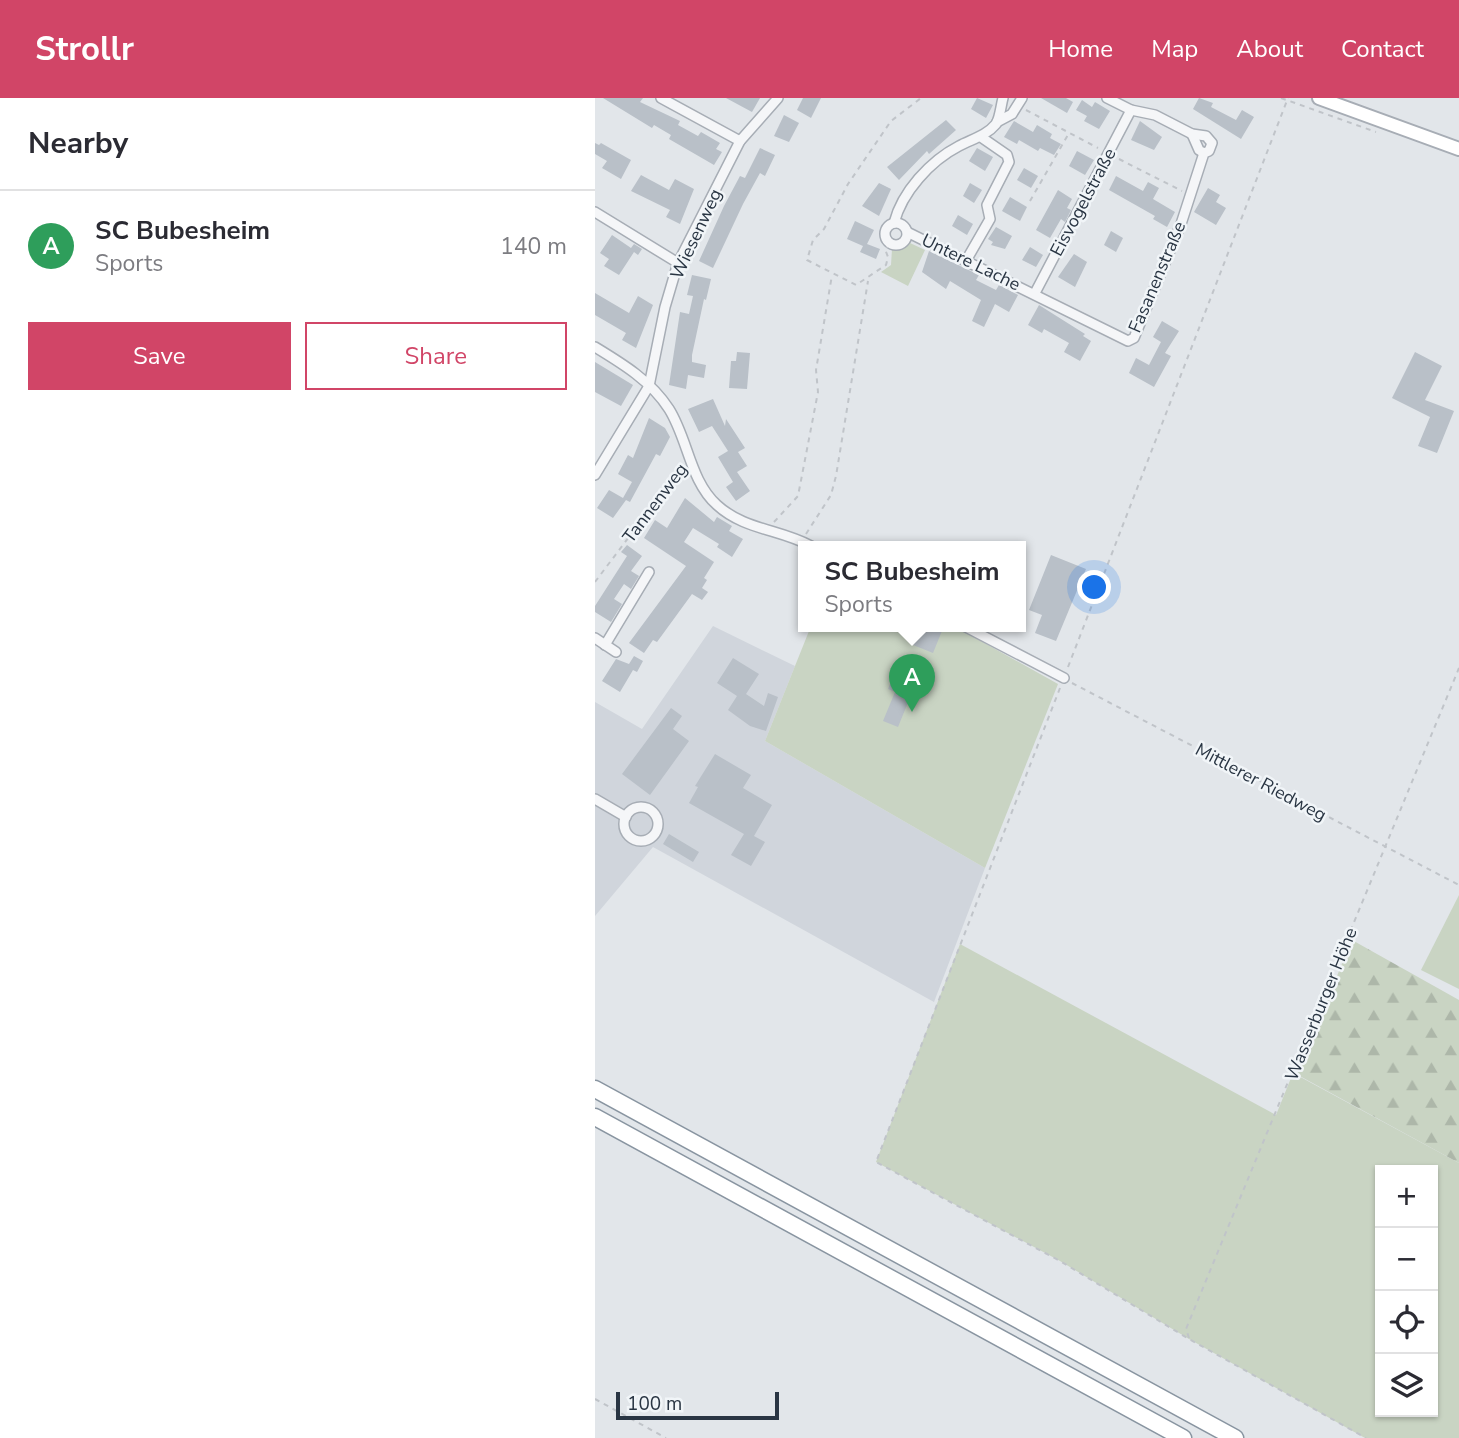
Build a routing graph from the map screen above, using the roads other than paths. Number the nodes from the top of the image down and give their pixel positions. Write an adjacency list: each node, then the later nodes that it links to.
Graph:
1 (661, 98): 11 (street)
2 (778, 98): 11 (street, Wiesenweg)
3 (1003, 98): 8 (street)
4 (1022, 98): 8 (street)
5 (1107, 98): 7 (street)
6 (1319, 98): 12 (street)
7 (1131, 110): 9 (street); 19 (street, Eisvogelstraße)
8 (997, 122): 10 (street)
9 (1192, 134): 13 (street); 13 (street)
10 (981, 137): 15 (street); 17 (street)
11 (740, 141): 18 (street, Wiesenweg)
12 (1459, 149)
13 (1204, 153): 19 (street, Fasanenstraße)
14 (595, 212): 18 (street)
15 (894, 223): 16 (street, Untere Lache); 16 (street, Untere Lache)
16 (907, 232): 17 (street, Untere Lache)
17 (967, 259): 19 (street, Untere Lache)
18 (678, 264): 21 (street, Wiesenweg)
19 (1035, 293)
20 (595, 347): 21 (street)
21 (649, 386): 22 (street, Wiesenweg); 23 (street)
22 (596, 473)
23 (799, 541)
24 (649, 572): 27 (street)
25 (976, 632): 29 (street)
26 (595, 638): 27 (street)
27 (605, 645): 28 (street)
28 (616, 652)
29 (1064, 678)
30 (595, 799): 31 (street)
31 (626, 817)
32 (595, 1089): 35 (highway)
33 (595, 1117): 34 (highway)
34 (1183, 1438)
35 (1235, 1438)

